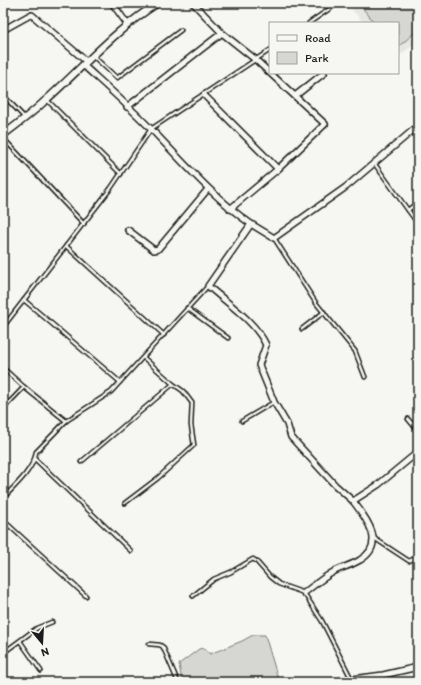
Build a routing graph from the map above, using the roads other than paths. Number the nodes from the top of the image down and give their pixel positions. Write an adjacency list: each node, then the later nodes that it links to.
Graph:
1 (112, 3): 6 (street)
2 (158, 3): 6 (street)
3 (193, 3): 9 (street)
4 (338, 3): 5 (lane)
5 (310, 22)
6 (128, 25): 11 (street)
7 (3, 30): 13 (street)
8 (182, 30): 11 (lane)
9 (222, 33): 12 (street); 21 (street)
10 (269, 51): 12 (lane)
11 (92, 56): 13 (street)
12 (256, 60): 14 (street); 18 (lane)
13 (85, 63): 20 (street); 21 (street)
14 (269, 72)
15 (271, 74): 19 (street)
16 (323, 74): 19 (street)
17 (3, 95): 22 (lane)
18 (204, 95): 24 (lane); 27 (street)
19 (295, 96): 27 (street)
20 (46, 100): 22 (street); 28 (lane)
21 (127, 107): 24 (street)
22 (25, 118): 25 (street)
23 (418, 126): 26 (street)
24 (151, 129): 28 (lane); 29 (street)
25 (3, 137): 33 (lane)
26 (374, 163): 32 (lane); 37 (street)
27 (278, 169): 31 (street)
28 (120, 174): 33 (lane)
29 (208, 189): 31 (street); 36 (street)
30 (418, 202): 32 (lane)
31 (230, 209): 34 (street)
32 (408, 210): 35 (lane)
33 (84, 224): 38 (lane)
34 (251, 224): 37 (street); 39 (street)
35 (418, 224)
36 (128, 230)
37 (274, 238): 42 (lane)
38 (66, 246): 40 (lane); 45 (lane)
39 (208, 286): 41 (lane); 53 (street)
40 (24, 300): 43 (lane); 50 (lane)
41 (188, 308): 45 (lane); 46 (lane)
42 (324, 312): 44 (lane); 49 (lane)
43 (3, 327)
44 (302, 329)
45 (164, 335): 47 (lane)
46 (228, 338)
47 (144, 358): 50 (lane); 51 (lane)
48 (3, 368): 52 (lane)
49 (365, 377)
50 (120, 382): 56 (lane)
51 (173, 384): 61 (lane); 64 (lane)
52 (24, 387): 54 (lane); 56 (lane)
53 (274, 402): 57 (lane); 63 (street)
54 (3, 409)
55 (408, 419): 58 (lane)
56 (66, 421): 60 (lane)
57 (242, 421)
58 (418, 431)
59 (418, 452): 63 (street)
60 (35, 459): 62 (lane); 67 (lane)
61 (81, 462)
62 (3, 498)
63 (353, 501): 66 (street)
64 (125, 503)
65 (3, 520): 70 (lane)
66 (374, 538): 68 (lane); 69 (street)
67 (131, 551)
68 (418, 557)
69 (304, 593): 71 (lane); 78 (lane)
70 (86, 596)
71 (193, 596)
72 (52, 622): 73 (lane)
73 (20, 641): 75 (lane); 77 (lane)
74 (149, 644): 79 (lane)
75 (3, 654)
76 (418, 667): 78 (street)
77 (41, 671)
78 (351, 678): 80 (street)
79 (178, 682)
80 (330, 682)

